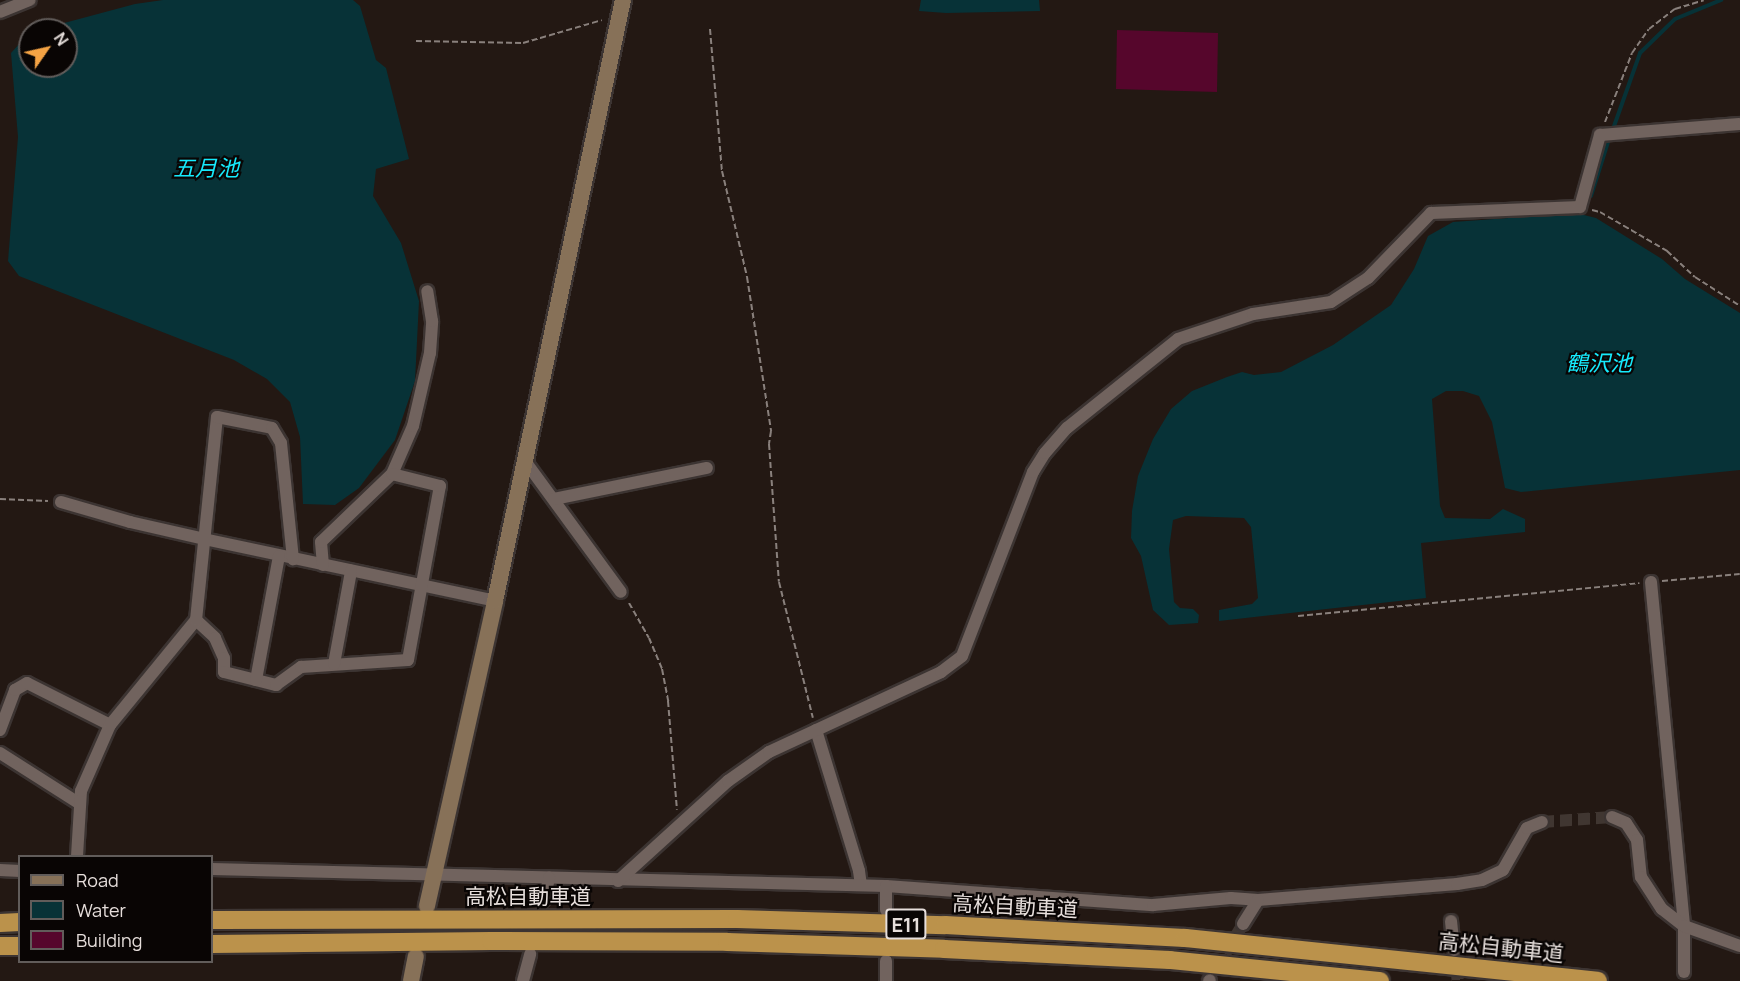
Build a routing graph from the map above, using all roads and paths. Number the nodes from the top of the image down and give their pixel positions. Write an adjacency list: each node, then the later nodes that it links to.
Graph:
1 (30, 0): 4 (street)
2 (1704, 0): 8 (path)
3 (621, 8): 6 (path); 12 (street)
4 (0, 12)
5 (710, 29): 34 (path)
6 (416, 41)
7 (1740, 124): 8 (street)
8 (1600, 135): 9 (street)
9 (1580, 207): 11 (path); 34 (street)
10 (427, 291): 14 (street)
11 (1740, 306)
12 (525, 460): 16 (street); 27 (street)
13 (707, 468): 16 (street)
14 (392, 474): 21 (street); 25 (street)
15 (0, 499): 17 (path)
16 (554, 499): 26 (street)
17 (61, 502): 18 (street)
18 (204, 539): 19 (street); 20 (street); 29 (street)
19 (279, 556): 20 (street); 31 (street)
20 (293, 559): 21 (street)
21 (322, 565): 22 (street)
22 (351, 571): 25 (street); 30 (street)
23 (1740, 574): 24 (path)
24 (1651, 582): 28 (path); 58 (street)
25 (423, 585): 27 (street); 30 (street)
26 (621, 592): 39 (path)
27 (495, 601): 44 (street)
28 (1298, 616)
29 (196, 620): 31 (street); 32 (street)
30 (334, 664): 31 (street)
31 (256, 680)
32 (110, 725): 33 (street); 36 (street)
33 (0, 730)
34 (816, 730): 39 (street); 47 (street)
35 (0, 753): 36 (street)
36 (80, 804): 40 (street)
37 (1612, 817): 58 (street)
38 (1542, 822): 50 (street)
39 (678, 825): 46 (street)
40 (77, 855)
41 (213, 869): 44 (street)
42 (0, 870): 43 (street)
43 (18, 871)
44 (435, 874): 45 (street); 51 (street)
45 (549, 878): 46 (street); 49 (street)
46 (618, 880): 47 (street)
47 (861, 885): 48 (street)
48 (886, 886): 50 (street); 52 (street)
49 (544, 900)
50 (1258, 900): 57 (street)
51 (427, 906)
52 (886, 910)
53 (213, 920): 72 (highway, 高松自動車道 / E11)
54 (1451, 921): 63 (street)
55 (0, 922): 56 (highway)
56 (18, 922)
57 (1243, 924)
58 (1684, 926): 62 (street); 67 (street)
59 (213, 944): 71 (highway, E11)
60 (0, 946): 61 (highway)
61 (18, 946)
62 (1740, 946)
63 (1454, 950)
64 (530, 954): 69 (street)
65 (416, 956): 68 (street)
66 (886, 961): 70 (street)
67 (1684, 972)
68 (411, 981)
69 (523, 981)
70 (885, 981)
71 (1380, 981)
72 (1598, 981)

